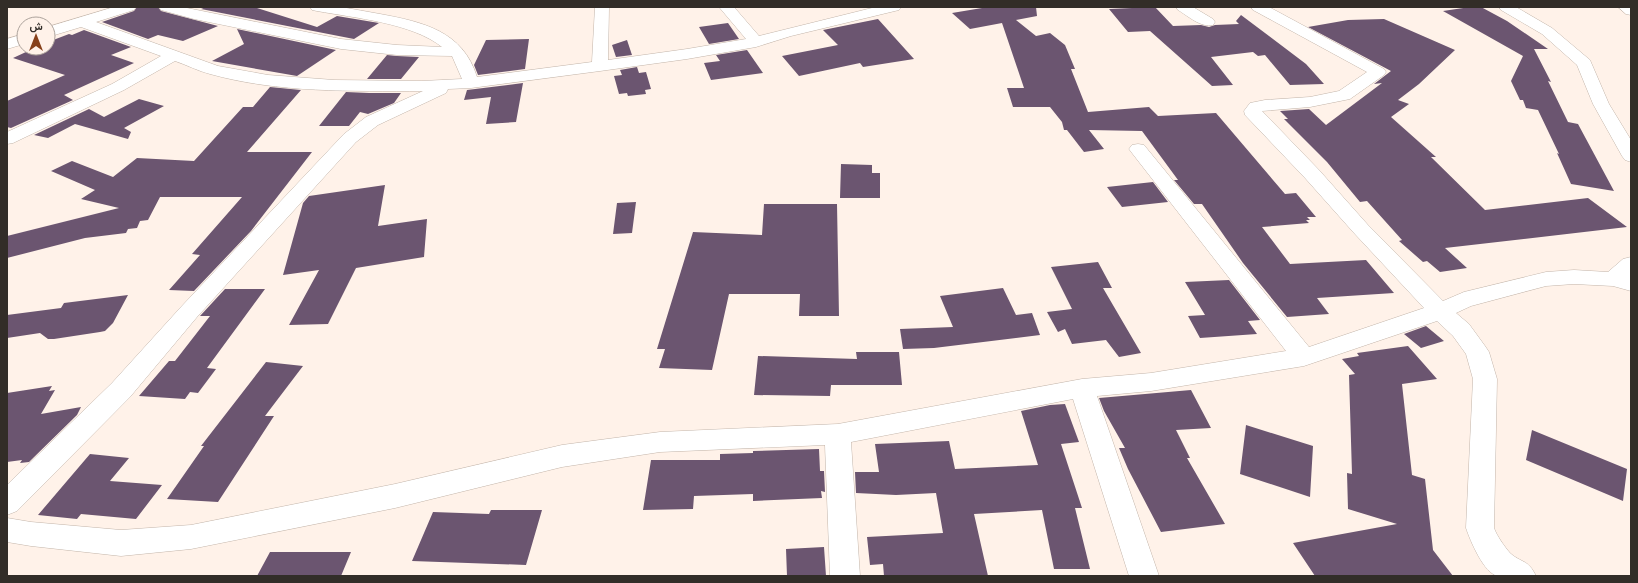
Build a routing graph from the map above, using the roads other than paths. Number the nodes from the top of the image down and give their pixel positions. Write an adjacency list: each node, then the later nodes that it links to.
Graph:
1 (129, 7): 12 (street)
2 (166, 7): 16 (street)
3 (317, 7): 16 (street)
4 (602, 7): 18 (street)
5 (726, 7): 15 (street)
6 (894, 7): 15 (street)
7 (1183, 7): 13 (street)
8 (1258, 7): 25 (street)
9 (1506, 7): 23 (street)
10 (1625, 7): 11 (street)
11 (1631, 11)
12 (82, 22): 14 (street); 17 (street)
13 (1208, 22)
14 (56, 30)
15 (756, 42): 18 (street)
16 (457, 52): 19 (street)
17 (175, 55): 20 (street); 21 (street)
18 (600, 66): 19 (street)
19 (471, 83): 20 (street)
20 (449, 85): 29 (street)
21 (7, 139)
22 (1138, 149): 26 (street)
23 (1631, 156)
24 (1625, 276): 25 (street)
25 (1440, 311): 26 (street); 33 (street)
26 (1304, 357): 27 (street)
27 (1082, 388): 28 (street); 32 (street)
28 (838, 434): 30 (street); 31 (street)
29 (7, 504)
30 (7, 530)
31 (845, 576)
32 (1144, 576)
33 (1520, 576)

